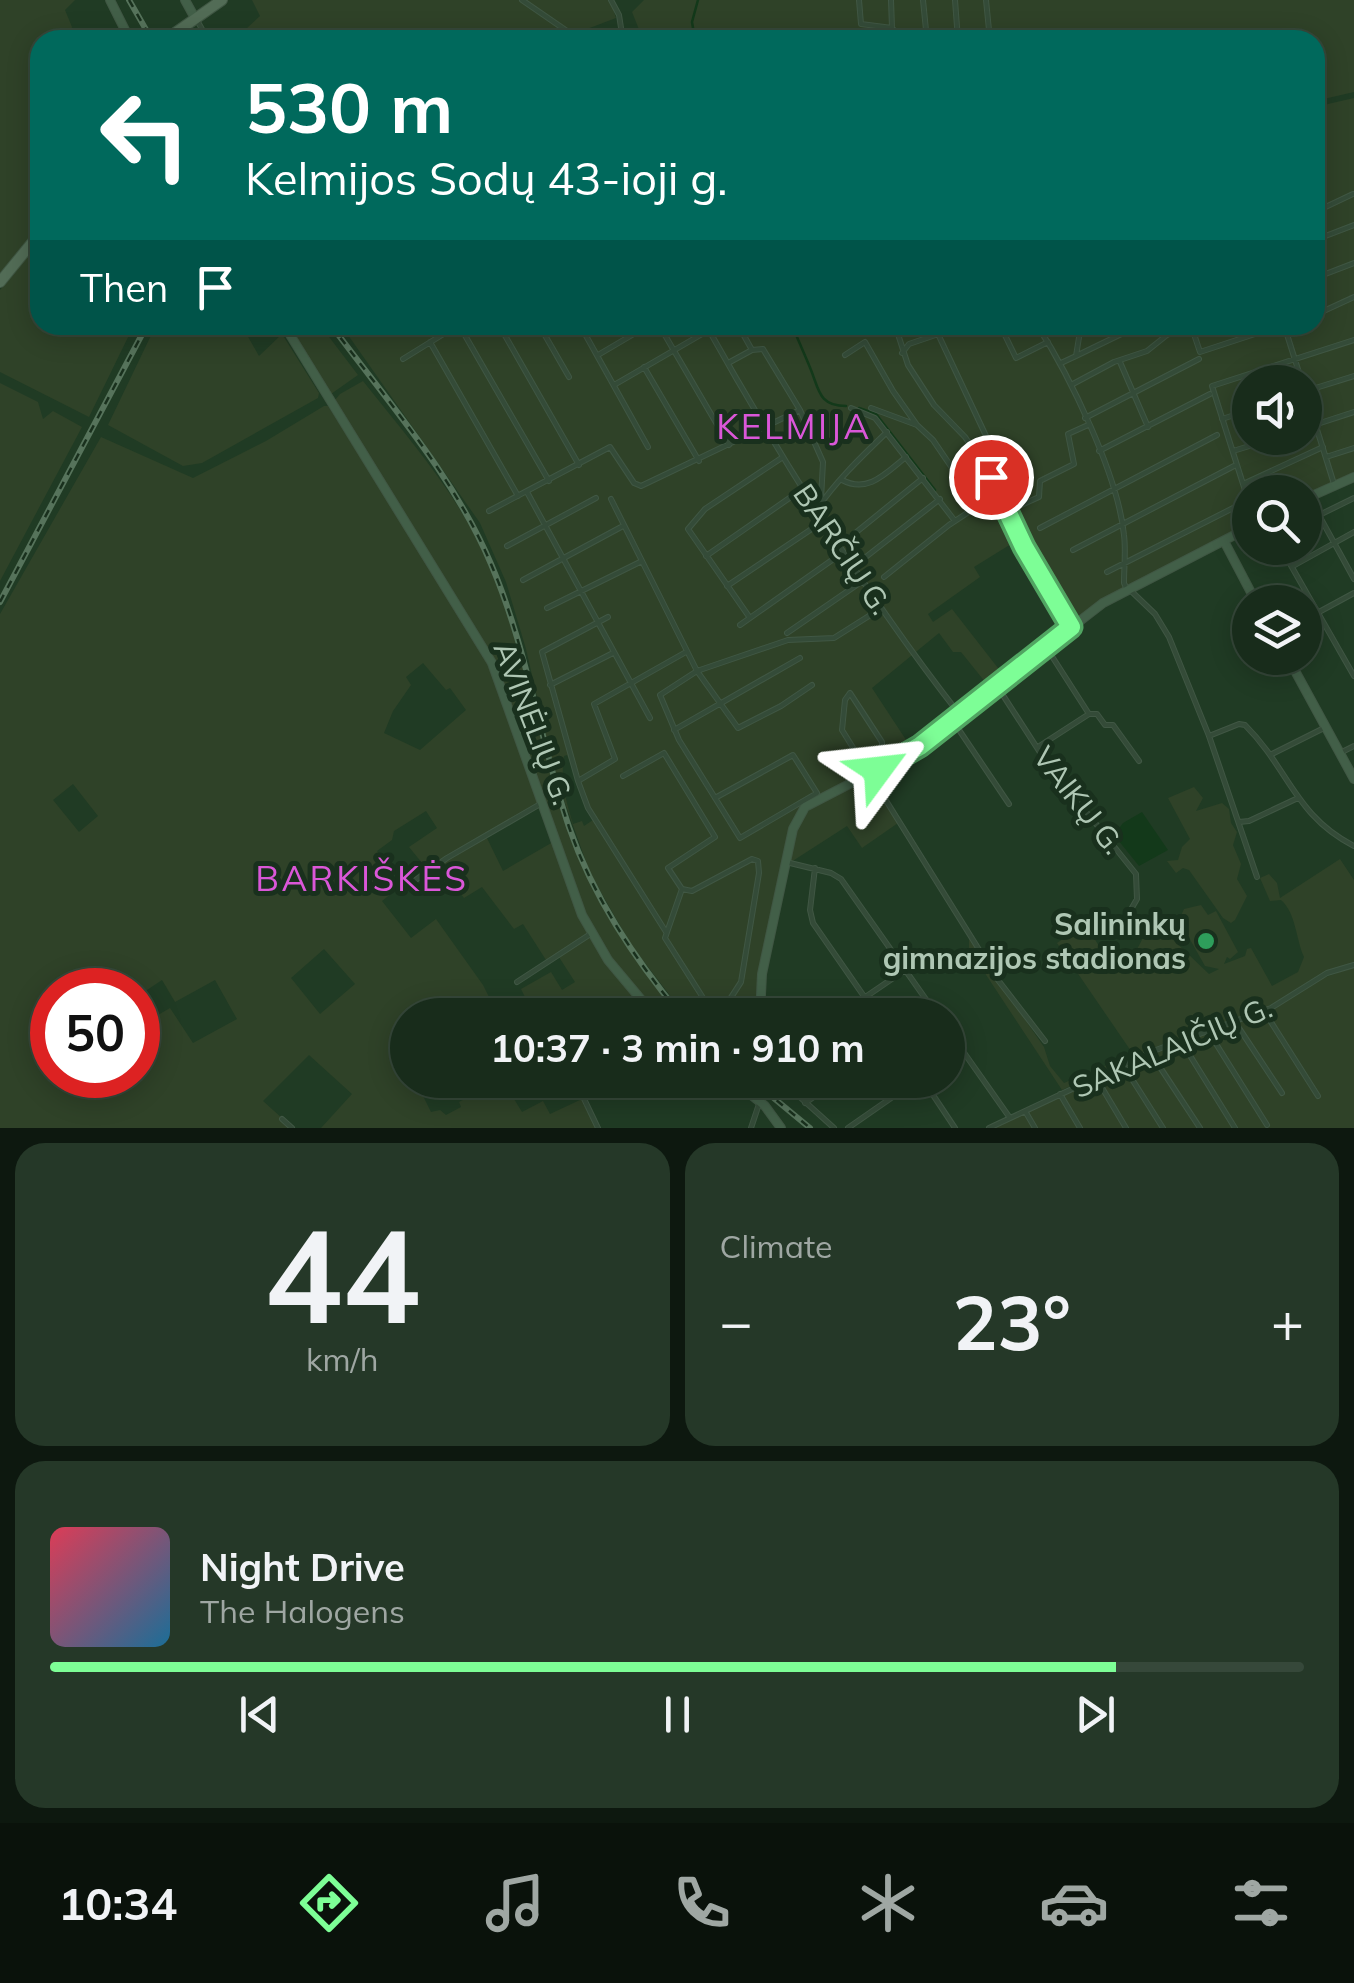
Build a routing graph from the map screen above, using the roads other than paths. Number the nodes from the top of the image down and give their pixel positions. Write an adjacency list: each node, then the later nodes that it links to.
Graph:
1 (110, 0): 13 (main road)
2 (185, 0): 11 (main road)
3 (222, 0): 11 (main road)
4 (522, 0): 16 (street)
5 (611, 0): 17 (street)
6 (859, 0): 12 (street)
7 (891, 0): 12 (street)
8 (923, 0): 18 (street)
9 (955, 0): 19 (street)
10 (986, 0): 20 (street)
11 (196, 20): 14 (main road); 15 (street)
12 (892, 28)
13 (125, 30)
14 (180, 30)
15 (202, 30)
16 (566, 30)
17 (621, 30)
18 (926, 30)
19 (957, 30)
20 (989, 30)
21 (1352, 194): 22 (street)
22 (1325, 207)
23 (1354, 225): 24 (street)
24 (1325, 236)
25 (30, 245): 28 (main road)
26 (1354, 263): 27 (street)
27 (1325, 274)
28 (0, 282)
29 (1354, 297): 30 (street)
30 (1325, 310)
31 (290, 335): 202 (main road, AVINĖLIŲ G.)
32 (442, 335): 54 (street)
33 (465, 335): 107 (street)
34 (505, 335): 102 (street)
35 (545, 335): 71 (street)
36 (586, 335): 60 (street)
37 (633, 335): 60 (street)
38 (665, 335): 56 (street)
39 (697, 335): 56 (street)
40 (712, 335): 66 (street, BARČIŲ G.)
41 (744, 335): 57 (street)
42 (898, 335): 58 (street)
43 (935, 335): 58 (street)
44 (938, 335): 124 (street)
45 (1005, 335): 55 (street)
46 (1043, 335): 55 (street)
47 (1079, 335): 61 (street)
48 (1119, 335): 61 (street)
49 (1166, 335): 65 (street)
50 (1193, 335): 62 (street)
51 (1256, 335): 62 (street)
52 (1287, 335): 64 (street)
53 (1354, 340): 64 (street)
54 (430, 342): 63 (street); 117 (street)
55 (1048, 342): 67 (street)
56 (674, 350): 69 (street); 92 (street)
57 (752, 350): 66 (street); 79 (street)
58 (902, 353): 116 (street)
59 (845, 355): 85 (street)
60 (598, 356): 72 (street)
61 (1076, 356): 67 (street)
62 (1200, 356): 75 (street)
63 (403, 359)
64 (1295, 359): 68 (street); 83 (street)
65 (1120, 362): 73 (street); 75 (street)
66 (728, 363): 88 (street, BARČIŲ G.)
67 (1061, 363): 73 (street)
68 (1297, 365)
69 (644, 367): 72 (street); 101 (street)
70 (1354, 376): 74 (street)
71 (569, 377)
72 (614, 385): 94 (street)
73 (1071, 385): 82 (street)
74 (1322, 386)
75 (1134, 393): 82 (street); 87 (street)
76 (1210, 394): 87 (street)
77 (851, 408): 89 (street)
78 (871, 408): 85 (street)
79 (800, 410): 88 (street); 120 (street)
80 (1354, 412): 84 (street)
81 (1232, 416): 83 (street)
82 (1085, 418): 86 (street)
83 (1222, 419): 97 (street)
84 (1322, 422)
85 (917, 424): 123 (street)
86 (1088, 425): 96 (street); 124 (street)
87 (1148, 427): 96 (street)
88 (765, 428): 92 (street); 98 (street, BARČIŲ G.)
89 (887, 432): 99 (street); 108 (street)
90 (1218, 436): 113 (street)
91 (1322, 443): 93 (street)
92 (730, 445): 101 (street)
93 (1323, 446): 100 (street); 104 (street)
94 (648, 447)
95 (1354, 448): 100 (street)
96 (1099, 452): 113 (street)
97 (1232, 452)
98 (783, 457): 112 (street, BARČIŲ G.); 145 (street)
99 (906, 457): 106 (street); 108 (street)
100 (1326, 458): 110 (street)
101 (698, 461): 109 (street)
102 (579, 465): 107 (street); 109 (street)
103 (1234, 466): 133 (street)
104 (1262, 475)
105 (1354, 476): 110 (main road)
106 (923, 478): 121 (street); 142 (street)
107 (549, 480): 115 (street)
108 (842, 480): 120 (street)
109 (634, 483): 111 (street)
110 (1334, 484): 114 (main road)
111 (628, 487)
112 (802, 490): 126 (street, BARČIŲ G.); 145 (street)
113 (1112, 490): 133 (street); 136 (street)
114 (1322, 490)
115 (527, 492): 117 (street); 134 (street)
116 (999, 492): 123 (street); 127 (street)
117 (518, 496): 125 (street)
118 (596, 498): 134 (street)
119 (1354, 498): 129 (street)
120 (821, 499): 126 (street)
121 (940, 499): 130 (street); 150 (street)
122 (611, 500): 135 (street)
123 (978, 506): 130 (street)
124 (1019, 506): 127 (street)
125 (489, 511)
126 (815, 512): 132 (street, BARČIŲ G.)
127 (1009, 512): 170 (street)
128 (1232, 512): 148 (street)
129 (1322, 512)
130 (955, 521): 152 (street)
131 (1322, 521): 140 (street)
132 (822, 522): 142 (street, BARČIŲ G.); 158 (street)
133 (1122, 525): 143 (street); 148 (street)
134 (545, 526): 141 (street); 146 (street)
135 (623, 526): 146 (street); 147 (street)
136 (1040, 528)
137 (1354, 532): 140 (street)
138 (1232, 537): 139 (main road)
139 (1224, 541): 156 (main road); 159 (main road)
140 (1334, 543): 149 (street); 153 (street)
141 (508, 546)
142 (838, 547): 144 (street, BARČIŲ G.)
143 (1073, 550)
144 (842, 553): 150 (street, BARČIŲ G.); 166 (street)
145 (706, 556): 158 (street)
146 (563, 559): 154 (street); 160 (street)
147 (642, 561): 160 (street); 173 (street)
148 (1124, 564): 151 (street); 159 (street)
149 (1292, 567): 157 (street)
150 (852, 568): 155 (street, BARČIŲ G.)
151 (1108, 572)
152 (884, 577)
153 (1354, 579)
154 (523, 580)
155 (862, 581): 163 (street, BARČIŲ G.); 171 (street)
156 (1247, 585)
157 (1302, 585)
158 (727, 586): 166 (street)
159 (1128, 590): 170 (main road); 189 (street)
160 (581, 592): 162 (street); 168 (street)
161 (1354, 593): 164 (street)
162 (547, 608)
163 (880, 608): 176 (street); 186 (street, BARČIŲ G.)
164 (1322, 610)
165 (608, 617): 168 (street)
166 (750, 618): 169 (street)
167 (1322, 619): 178 (street)
168 (598, 622): 174 (street); 180 (street)
169 (740, 624)
170 (1071, 627): 172 (main road)
171 (787, 633)
172 (1046, 647): 182 (main road); 184 (street)
173 (686, 652): 176 (street); 179 (street)
174 (614, 653): 179 (street); 180 (street)
175 (800, 658): 183 (street)
176 (697, 671): 183 (street); 188 (street)
177 (1297, 675): 187 (main road)
178 (1354, 676)
179 (630, 683): 185 (street); 198 (street)
180 (550, 685): 198 (street)
181 (812, 685): 183 (street)
182 (996, 686): 186 (main road); 191 (street, VAIKŲ G.)
183 (720, 704): 188 (street)
184 (1089, 714): 191 (street); 194 (street)
185 (650, 718)
186 (957, 718): 195 (main road); 203 (street, BARČIŲ G.)
187 (1326, 727): 192 (main road); 193 (street)
188 (674, 730): 200 (street)
189 (1208, 736): 193 (street); 204 (street)
190 (1354, 746): 192 (street)
191 (1036, 748): 211 (street, VAIKŲ G.)
192 (1340, 753): 197 (main road)
193 (1270, 755): 201 (street)
194 (1139, 761)
195 (873, 772): 195 (street); 199 (main road); 227 (street)
196 (623, 776): 210 (street)
197 (1354, 779)
198 (578, 780): 212 (street)
199 (818, 795): 200 (street); 200 (street); 206 (main road)
200 (715, 798)
201 (1298, 798): 204 (street); 205 (street)
202 (542, 804): 209 (street); 213 (main road, AVINĖLIŲ G.)
203 (1009, 804)
204 (1240, 822): 208 (street)
205 (1354, 846)
206 (786, 862): 207 (street); 220 (main road)
207 (815, 868): 215 (street); 221 (street)
208 (1257, 877)
209 (406, 886)
210 (682, 889): 212 (street); 219 (street)
211 (1126, 918)
212 (666, 932): 218 (street)
213 (592, 933): 216 (street); 217 (main road, AVINĖLIŲ G.)
214 (1354, 965): 223 (street, SAKALAIČIŲ G.)
215 (905, 970): 221 (street); 222 (street)
216 (517, 982)
217 (639, 998)
218 (703, 998)
219 (731, 998)
220 (761, 998)
221 (865, 998)
222 (925, 998)
223 (1264, 1010): 224 (street, SAKALAIČIŲ G.); 234 (street)
224 (1235, 1021): 225 (street, SAKALAIČIŲ G.); 232 (street)
225 (1208, 1030): 226 (street, SAKALAIČIŲ G.); 247 (street)
226 (1181, 1040): 228 (street, SAKALAIČIŲ G.); 261 (street)
227 (1045, 1041)
228 (1150, 1052): 230 (street, SAKALAIČIŲ G.); 260 (street)
229 (965, 1054): 245 (street)
230 (1123, 1064): 231 (street, SAKALAIČIŲ G.); 259 (street)
231 (1095, 1076): 233 (street, SAKALAIČIŲ G.); 258 (street)
232 (1282, 1093)
233 (1060, 1094): 244 (street, SAKALAIČIŲ G.); 257 (street)
234 (1318, 1096)
235 (584, 1098): 249 (street)
236 (756, 1098): 242 (main road)
237 (760, 1098): 242 (main road)
238 (800, 1098): 243 (street)
239 (812, 1098): 243 (street)
240 (893, 1098): 253 (street)
241 (934, 1098): 254 (street)
242 (760, 1101): 250 (street); 251 (main road)
243 (805, 1103): 252 (street)
244 (1025, 1110): 245 (street, SAKALAIČIŲ G.); 256 (street)
245 (1010, 1118): 255 (street, SAKALAIČIŲ G.)
246 (282, 1119): 248 (street)
247 (1267, 1125)
248 (292, 1128)
249 (598, 1128)
250 (751, 1128)
251 (781, 1128)
252 (834, 1128)
253 (848, 1128)
254 (956, 1128)
255 (990, 1128)
256 (1036, 1128)
257 (1080, 1128)
258 (1126, 1128)
259 (1163, 1128)
260 (1200, 1128)
261 (1235, 1128)

